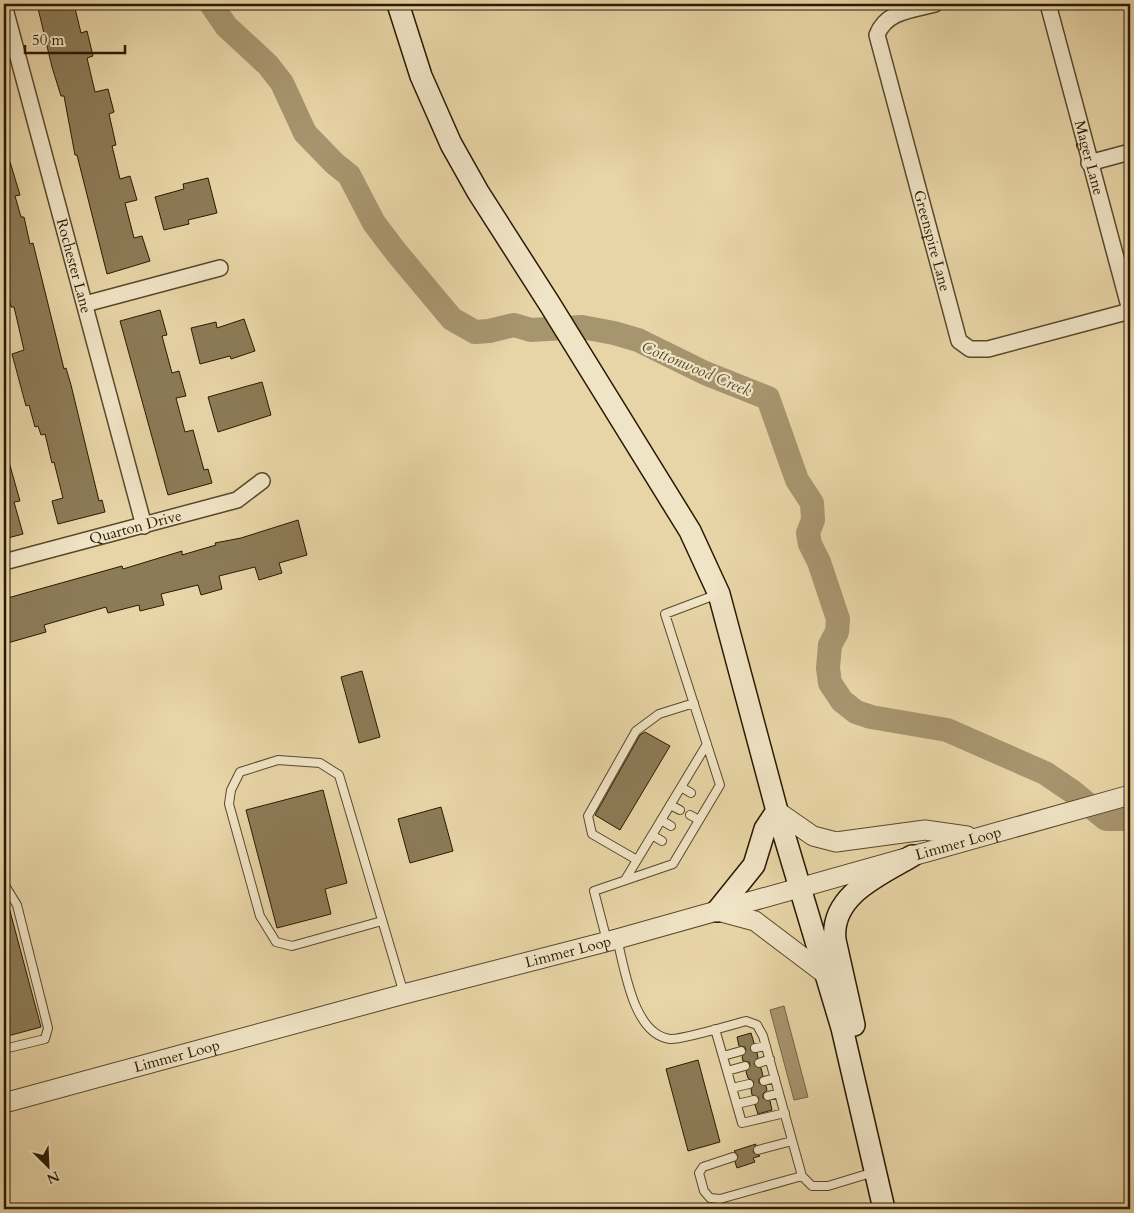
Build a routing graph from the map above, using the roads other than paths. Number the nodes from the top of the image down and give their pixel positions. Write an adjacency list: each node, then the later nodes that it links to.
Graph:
1 (398, 4): 13 (main road)
2 (935, 4): 9 (street, Greenspire Lane)
3 (1048, 4): 6 (street, Mager Lane)
4 (4, 5): 8 (street, Rochester Lane)
5 (1130, 152): 6 (street)
6 (1089, 162): 9 (street, Mager Lane)
7 (220, 268): 8 (street)
8 (85, 304): 11 (street, Rochester Lane)
9 (1130, 310)
10 (262, 481): 11 (street, Quarton Drive)
11 (144, 526): 12 (street, Quarton Drive)
12 (4, 562)
13 (719, 594): 14 (lane); 23 (main road)
14 (694, 702): 15 (lane); 36 (lane)
15 (707, 744): 16 (lane); 21 (lane)
16 (681, 787): 17 (lane); 20 (lane)
17 (691, 793)
18 (1130, 795): 31 (street, Limmer Loop)
19 (701, 799): 21 (lane)
20 (670, 804): 22 (lane); 25 (lane)
21 (709, 804): 26 (lane)
22 (680, 810)
23 (777, 811): 31 (street); 39 (main road); 40 (main road)
24 (690, 815): 26 (lane)
25 (661, 820): 27 (lane); 29 (lane)
26 (699, 820): 30 (lane)
27 (671, 826)
28 (682, 832): 30 (lane)
29 (652, 835): 32 (lane); 36 (lane)
30 (690, 836): 34 (lane)
31 (975, 837): 35 (street, Limmer Loop)
32 (662, 841)
33 (672, 847): 34 (lane)
34 (681, 852): 37 (lane)
35 (912, 856): 39 (street, Limmer Loop); 61 (main road)
36 (637, 860): 37 (lane)
37 (625, 880): 42 (lane)
38 (4, 884): 47 (lane)
39 (799, 887): 40 (street, Limmer Loop); 43 (main road)
40 (716, 910): 42 (street, Limmer Loop); 43 (street)
41 (382, 921): 41 (lane); 44 (lane)
42 (612, 940): 44 (street, Limmer Loop); 45 (lane)
43 (825, 974): 61 (main road)
44 (404, 994): 63 (street, Limmer Loop)
45 (715, 1029): 46 (lane); 50 (lane)
46 (766, 1046): 48 (lane); 51 (lane)
47 (4, 1048)
48 (755, 1048)
49 (740, 1052): 50 (lane)
50 (723, 1056): 54 (lane)
51 (770, 1060): 52 (lane); 55 (lane)
52 (759, 1063)
53 (745, 1066): 54 (lane)
54 (727, 1071): 58 (lane)
55 (775, 1078): 56 (lane); 59 (lane)
56 (764, 1081)
57 (750, 1084): 58 (lane)
58 (732, 1088): 64 (lane)
59 (779, 1094): 60 (lane); 65 (lane)
60 (768, 1096)
61 (859, 1099): 69 (main road)
62 (754, 1100): 64 (lane)
63 (4, 1103)
64 (737, 1104): 65 (lane)
65 (784, 1113): 66 (lane)
66 (792, 1141): 67 (lane); 70 (lane)
67 (758, 1150)
68 (733, 1157): 70 (lane)
69 (874, 1172): 70 (lane); 71 (main road)
70 (802, 1176)
71 (884, 1209)

